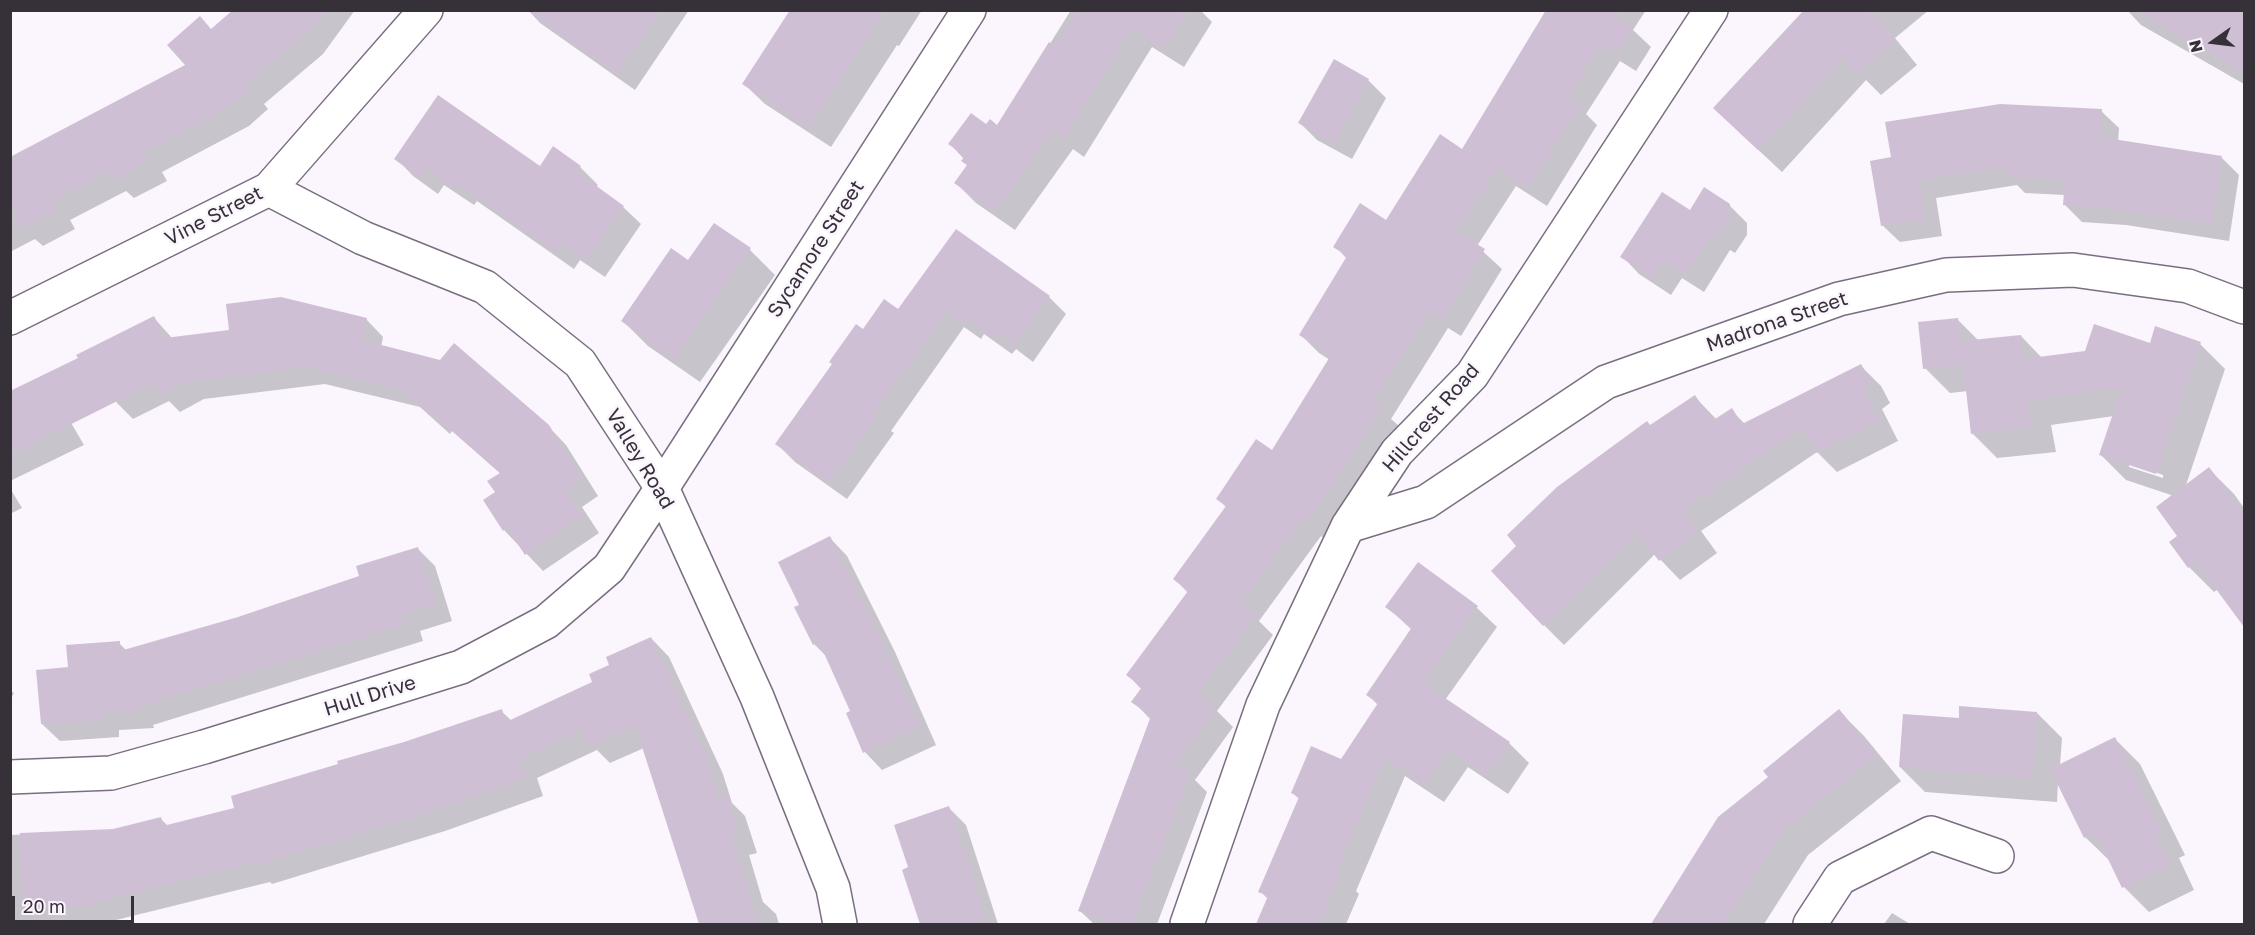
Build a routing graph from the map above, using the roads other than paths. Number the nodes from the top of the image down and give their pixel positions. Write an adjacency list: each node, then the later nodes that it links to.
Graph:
1 (426, 10): 4 (street, Vine Street)
2 (969, 10): 7 (street, Sycamore Street)
3 (1711, 10): 8 (street, Hillcrest Road)
4 (270, 189): 6 (street, Vine Street); 7 (street, Valley Road)
5 (2244, 307): 8 (street, Madrona Street)
6 (10, 318)
7 (662, 488): 9 (street, Hull Drive); 11 (street, Valley Road)
8 (1348, 526): 12 (street, Hillcrest Road)
9 (10, 777)
10 (1997, 856): 13 (street)
11 (840, 924)
12 (1187, 924)
13 (1810, 924)

